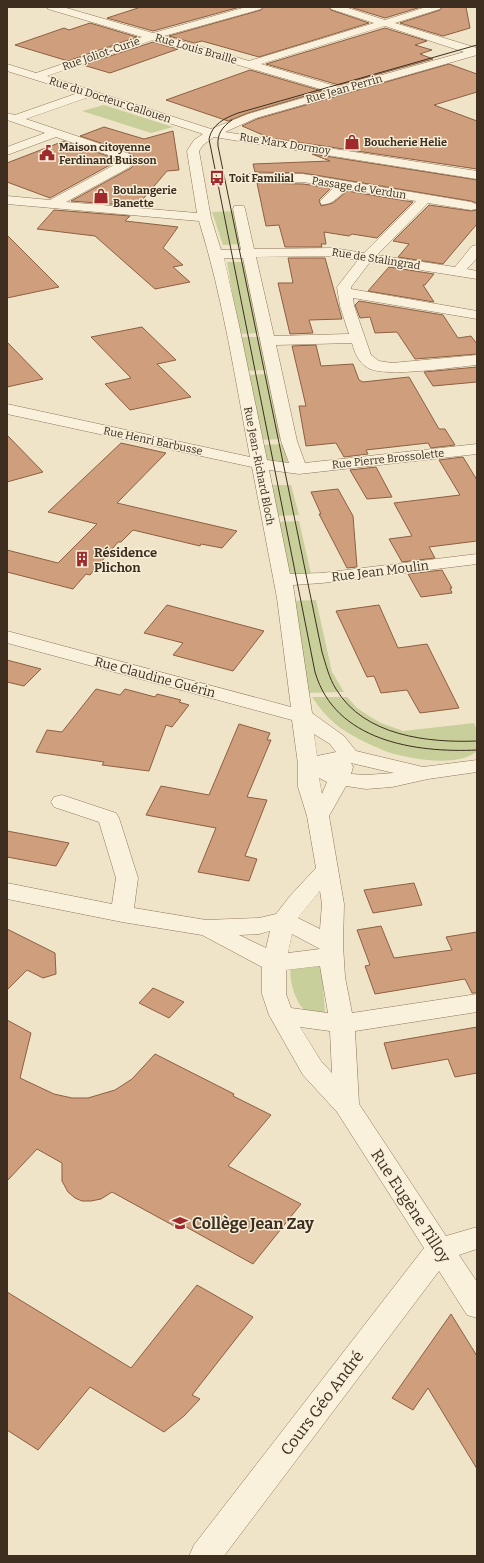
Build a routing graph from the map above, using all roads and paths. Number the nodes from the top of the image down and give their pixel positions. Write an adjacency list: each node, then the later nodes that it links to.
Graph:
1 (52, 7): 6 (street, Rue Louis Braille)
2 (257, 7): 8 (street, Rue Joliot-Curie)
3 (335, 7): 7 (street)
4 (436, 7): 7 (street)
5 (98, 10): 6 (street)
6 (82, 15): 8 (street, Rue Louis Braille)
7 (385, 23): 9 (street); 10 (street)
8 (154, 36): 10 (street, Rue Louis Braille); 12 (street, Rue Joliot-Curie)
9 (476, 52): 13 (street, Rue Jean Perrin)
10 (251, 64): 13 (street, Rue Louis Braille)
11 (7, 67): 12 (street, Rue du Docteur Gallouen)
12 (37, 76): 14 (street, Rue du Docteur Gallouen)
13 (340, 90): 19 (street, Rue Jean Perrin)
14 (90, 93): 15 (street, Rue du Docteur Gallouen); 16 (street)
15 (104, 97): 17 (street); 19 (street, Rue du Docteur Gallouen)
16 (11, 118): 17 (street)
17 (29, 124): 18 (street)
18 (56, 133): 20 (street); 28 (street)
19 (212, 133): 22 (street, Rue Marx Dormoy); 31 (street, Rue Jean Perrin)
20 (7, 150)
21 (477, 166): 22 (street)
22 (471, 174)
23 (247, 178): 24 (street, Passage de Verdun)
24 (343, 185): 25 (street, Passage de Verdun); 27 (street)
25 (426, 198): 29 (street, Passage de Verdun); 35 (street)
26 (7, 200): 28 (street)
27 (326, 201)
28 (52, 204): 31 (street)
29 (471, 206)
30 (238, 209): 33 (street)
31 (204, 218): 34 (street, Rue Jean-Richard Bloch)
32 (477, 249): 36 (street)
33 (249, 253): 34 (street, Rue de Stalingrad); 35 (street, Rue de Stalingrad); 41 (street)
34 (216, 254): 45 (street, Rue Jean-Richard Bloch)
35 (367, 257): 36 (street, Rue de Stalingrad); 38 (street)
36 (458, 272): 37 (street, Rue de Stalingrad)
37 (477, 276)
38 (345, 292): 39 (street); 40 (street)
39 (477, 315)
40 (357, 338): 41 (street); 42 (street)
41 (268, 342): 46 (street)
42 (477, 360)
43 (7, 409): 45 (street, Rue Henri Barbusse)
44 (477, 449): 46 (street, Rue Pierre Brossolette)
45 (259, 464): 46 (street, Rue Henri Barbusse); 48 (street, Rue Jean-Richard Bloch)
46 (299, 469)
47 (477, 559): 48 (street, Rue Jean Moulin)
48 (282, 580): 50 (street, Rue Jean-Richard Bloch)
49 (7, 637): 50 (street, Rue Claudine Guérin)
50 (302, 716): 51 (street); 52 (street)
51 (349, 756): 52 (street); 54 (street); 55 (street)
52 (308, 764): 55 (street); 57 (street)
53 (477, 766): 54 (street)
54 (428, 772): 55 (street)
55 (338, 779): 57 (street)
56 (62, 802): 60 (street)
57 (318, 816): 58 (street)
58 (327, 869): 61 (street, Rue Eugène Tilloy); 63 (street)
59 (7, 892): 60 (street)
60 (122, 914): 62 (street)
61 (284, 920): 62 (street); 63 (street); 64 (street, Rue Eugène Tilloy)
62 (206, 928): 64 (street)
63 (332, 950): 64 (street); 67 (street)
64 (274, 963): 66 (street, Rue Eugène Tilloy)
65 (477, 1002): 67 (street)
66 (282, 1016): 67 (street); 68 (street, Rue Eugène Tilloy)
67 (342, 1024): 68 (street)
68 (346, 1105): 70 (street, Rue Eugène Tilloy)
69 (477, 1238): 70 (street)
70 (439, 1249): 71 (street, Rue Eugène Tilloy); 72 (street, Cours Géo André)
71 (477, 1306)
72 (205, 1556)

